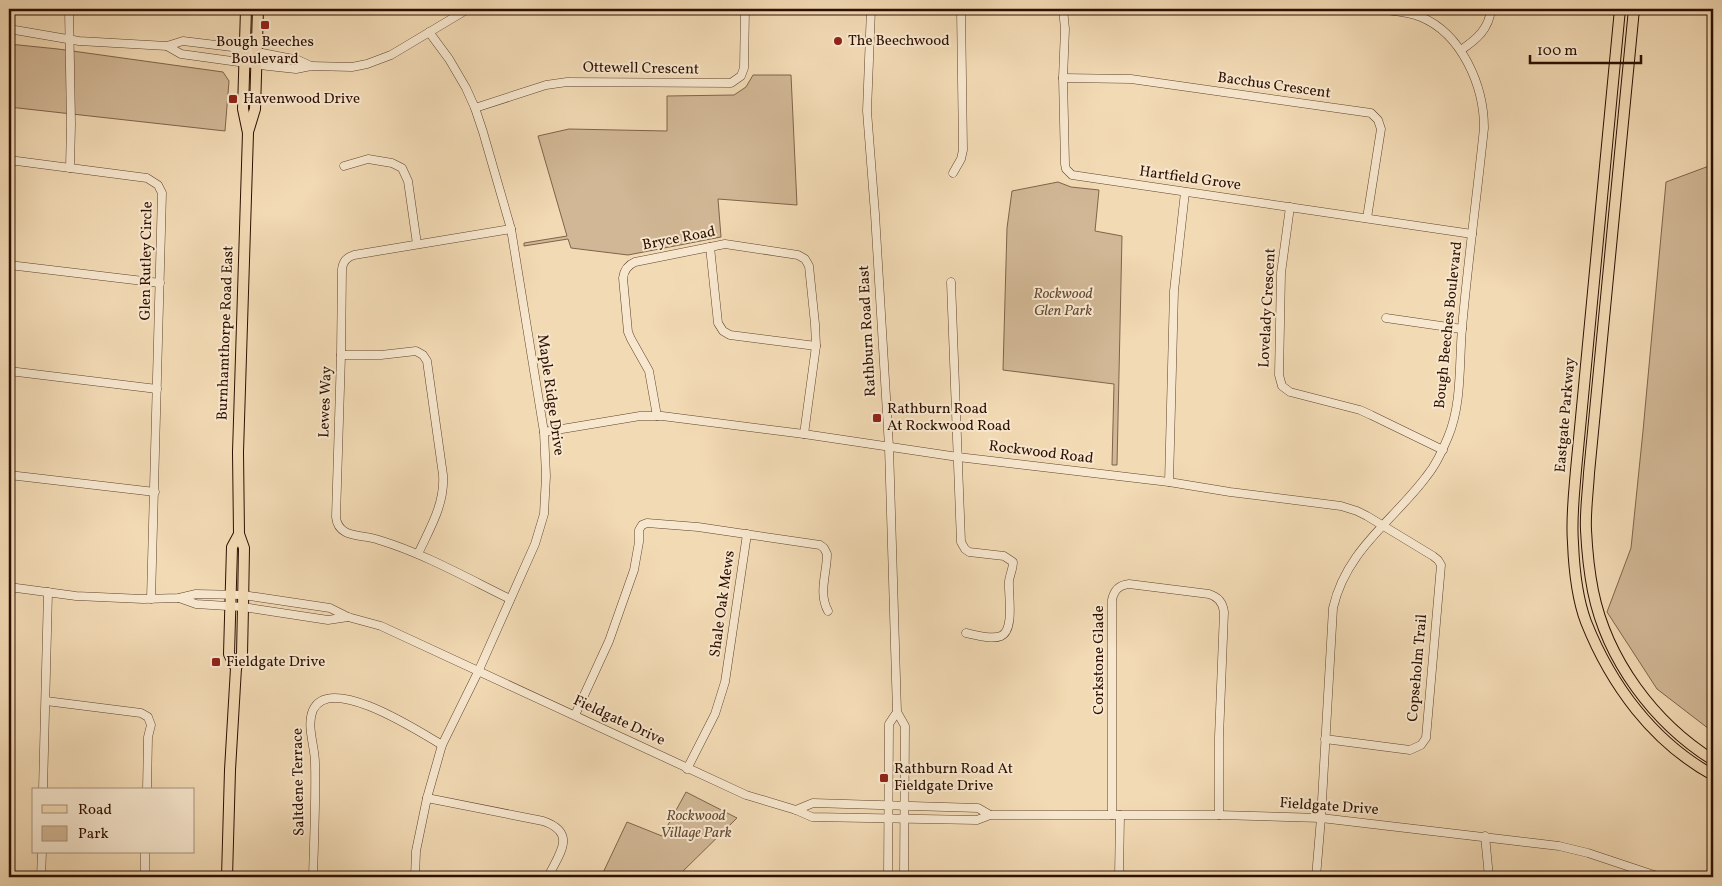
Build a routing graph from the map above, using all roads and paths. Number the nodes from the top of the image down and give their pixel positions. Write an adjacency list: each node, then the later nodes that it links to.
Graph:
1 (69, 9): 15 (street)
2 (246, 9): 17 (main road, Burnhamthorpe Road East)
3 (258, 9): 19 (main road, Burnhamthorpe Road East)
4 (468, 9): 14 (street)
5 (745, 9): 24 (street, Ottewell Crescent)
6 (871, 9): 49 (street, Rathburn Road East)
7 (961, 9): 29 (street)
8 (1063, 9): 23 (street, Hartfield Grove)
9 (1376, 9): 18 (street, Bough Beeches Boulevard)
10 (1491, 9): 18 (street)
11 (1620, 9): 80 (main road, Eastgate Parkway)
12 (1634, 9): 78 (main road, Eastgate Parkway)
13 (9, 29): 15 (street)
14 (429, 32): 22 (street); 24 (street, Maple Ridge Drive)
15 (69, 40): 16 (street); 28 (street)
16 (167, 46): 17 (street); 20 (street)
17 (244, 50): 19 (street); 20 (main road, Burnhamthorpe Road East)
18 (1461, 50): 34 (street, Bough Beeches Boulevard)
19 (257, 52): 21 (main road, Burnhamthorpe Road East); 22 (street)
20 (244, 62): 21 (street); 25 (main road, Burnhamthorpe Road East)
21 (256, 64): 22 (street); 25 (main road, Burnhamthorpe Road East)
22 (311, 66)
23 (1063, 78): 30 (street, Hartfield Grove); 32 (street, Bacchus Crescent)
24 (475, 108): 33 (street, Maple Ridge Drive)
25 (248, 133): 56 (main road, Burnhamthorpe Road East)
26 (9, 160): 28 (street, Glen Rutley Circle)
27 (344, 166): 35 (street)
28 (70, 168): 39 (street, Glen Rutley Circle)
29 (953, 173)
30 (1185, 192): 31 (street, Hartfield Grove); 53 (street)
31 (1290, 208): 32 (street, Hartfield Grove); 50 (street, Lovelady Crescent)
32 (1367, 218): 34 (street, Hartfield Grove)
33 (511, 229): 35 (street, Lewes Way); 47 (street, Maple Ridge Drive)
34 (1472, 234): 41 (street, Bough Beeches Boulevard)
35 (417, 244): 43 (street, Lewes Way)
36 (710, 247): 42 (street); 42 (street, Bryce Road); 46 (street, Bryce Road)
37 (9, 265): 39 (street)
38 (951, 282): 51 (street)
39 (160, 283): 45 (street, Glen Rutley Circle)
40 (1386, 318): 41 (street)
41 (1462, 328): 50 (street, Bough Beeches Boulevard)
42 (816, 346): 48 (street, Bryce Road)
43 (341, 354): 58 (street, Lewes Way); 58 (street)
44 (9, 371): 45 (street)
45 (157, 389): 54 (street, Glen Rutley Circle)
46 (657, 416): 47 (street, Rockwood Road); 48 (street, Rockwood Road)
47 (544, 432): 65 (street, Maple Ridge Drive)
48 (804, 434): 49 (street, Rockwood Road)
49 (889, 447): 51 (street, Rockwood Road); 74 (street, Rathburn Road East)
50 (1442, 450): 55 (street, Bough Beeches Boulevard)
51 (958, 457): 53 (street, Rockwood Road); 70 (street)
52 (9, 475): 54 (street)
53 (1169, 482): 55 (street, Rockwood Road)
54 (155, 492): 64 (street, Glen Rutley Circle)
55 (1382, 525): 76 (street, Bough Beeches Boulevard); 76 (street, Copseholm Trail)
56 (239, 534): 61 (main road, Burnhamthorpe Road East); 62 (main road, Burnhamthorpe Road East)
57 (747, 534): 68 (street); 75 (street, Shale Oak Mews); 79 (street, Shale Oak Mews)
58 (418, 554): 65 (street, Lewes Way)
59 (9, 587): 60 (street, Fieldgate Drive)
60 (48, 592): 64 (street, Fieldgate Drive); 73 (street)
61 (231, 595): 62 (street, Fieldgate Drive); 63 (street, Fieldgate Drive); 66 (main road, Burnhamthorpe Road East)
62 (243, 596): 67 (main road, Burnhamthorpe Road East); 69 (street, Fieldgate Drive)
63 (179, 598): 64 (street, Fieldgate Drive); 66 (street, Fieldgate Drive)
64 (151, 599)
65 (510, 599): 72 (street, Maple Ridge Drive)
66 (231, 606): 67 (street, Fieldgate Drive); 71 (main road, Burnhamthorpe Road East)
67 (243, 607): 69 (street, Fieldgate Drive); 71 (main road, Burnhamthorpe Road East)
68 (828, 611)
69 (348, 617): 72 (street, Fieldgate Drive)
70 (966, 633)
71 (236, 668): 98 (main road, Burnhamthorpe Road East)
72 (478, 672): 75 (street, Fieldgate Drive); 77 (street, Maple Ridge Drive)
73 (46, 701): 81 (street); 82 (street)
74 (896, 712): 84 (street, Rathburn Road East); 85 (street, Rathburn Road East)
75 (575, 715): 79 (street, Fieldgate Drive)
76 (1325, 739): 91 (street, Bough Beeches Boulevard)
77 (442, 744): 83 (street, Maple Ridge Drive); 99 (street, Saltdene Terrace)
78 (1713, 760)
79 (687, 769): 86 (street, Fieldgate Drive)
80 (1713, 775)
81 (43, 788)
82 (147, 788)
83 (427, 798): 100 (street, Maple Ridge Drive); 101 (street)
84 (888, 805): 85 (street, Fieldgate Drive); 86 (street, Fieldgate Drive); 90 (street, Rathburn Road East)
85 (905, 806): 87 (street, Fieldgate Drive); 92 (street, Rathburn Road East)
86 (796, 810): 90 (street, Fieldgate Drive)
87 (990, 815): 88 (street, Fieldgate Drive); 92 (street, Fieldgate Drive)
88 (1116, 815): 89 (street, Fieldgate Drive); 89 (street, Corkstone Glade); 104 (street, Corkstone Glade)
89 (1219, 815): 91 (street, Fieldgate Drive)
90 (888, 818): 92 (street, Fieldgate Drive); 102 (street, Rathburn Road East)
91 (1321, 818): 93 (street, Fieldgate Drive); 105 (street, Bough Beeches Boulevard)
92 (905, 819): 103 (street, Rathburn Road East)
93 (1484, 836): 106 (street); 107 (street, Fieldgate Drive)
94 (42, 854): 96 (street)
95 (145, 854): 97 (street)
96 (41, 877)
97 (145, 877)
98 (227, 877)
99 (313, 877)
100 (415, 877)
101 (548, 877)
102 (888, 877)
103 (904, 877)
104 (1119, 877)
105 (1316, 877)
106 (1489, 877)
107 (1660, 877)

